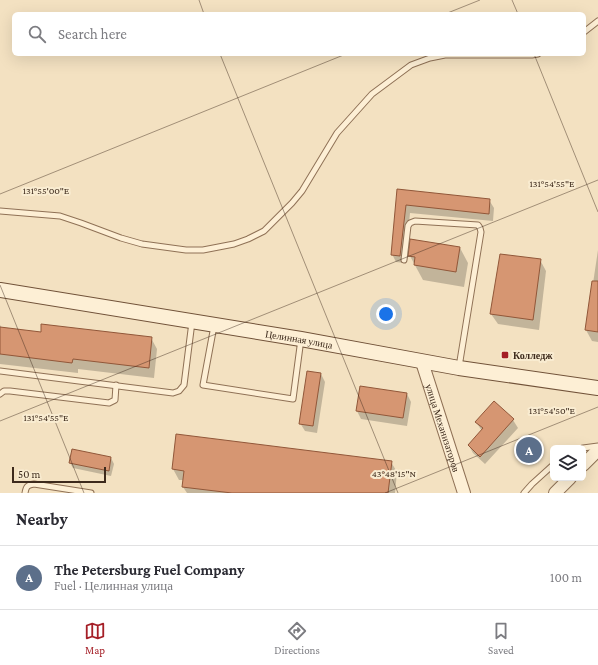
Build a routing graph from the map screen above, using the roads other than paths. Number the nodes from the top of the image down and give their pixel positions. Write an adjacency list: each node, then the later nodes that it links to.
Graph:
1 (598, 21): 2 (lane)
2 (586, 30)
3 (440, 56): 4 (lane)
4 (0, 211)
5 (404, 260): 11 (lane)
6 (0, 290): 7 (main road, Целинная улица)
7 (192, 321): 8 (main road, Целинная улица); 13 (lane)
8 (214, 325): 9 (main road, Целинная улица); 9 (lane)
9 (301, 339): 10 (main road, Целинная улица)
10 (422, 362): 11 (main road, Целинная улица); 24 (street, улица Механизаторов)
11 (459, 368): 14 (main road, Целинная улица)
12 (0, 371): 13 (lane)
13 (116, 385): 15 (lane)
14 (598, 388)
15 (0, 394)
16 (598, 446): 17 (lane)
17 (586, 448)
18 (598, 450): 19 (street)
19 (586, 462)
20 (550, 467): 25 (lane)
21 (567, 481): 26 (street)
22 (25, 493): 23 (lane)
23 (91, 493)
24 (464, 493)
25 (524, 493)
26 (555, 493)

